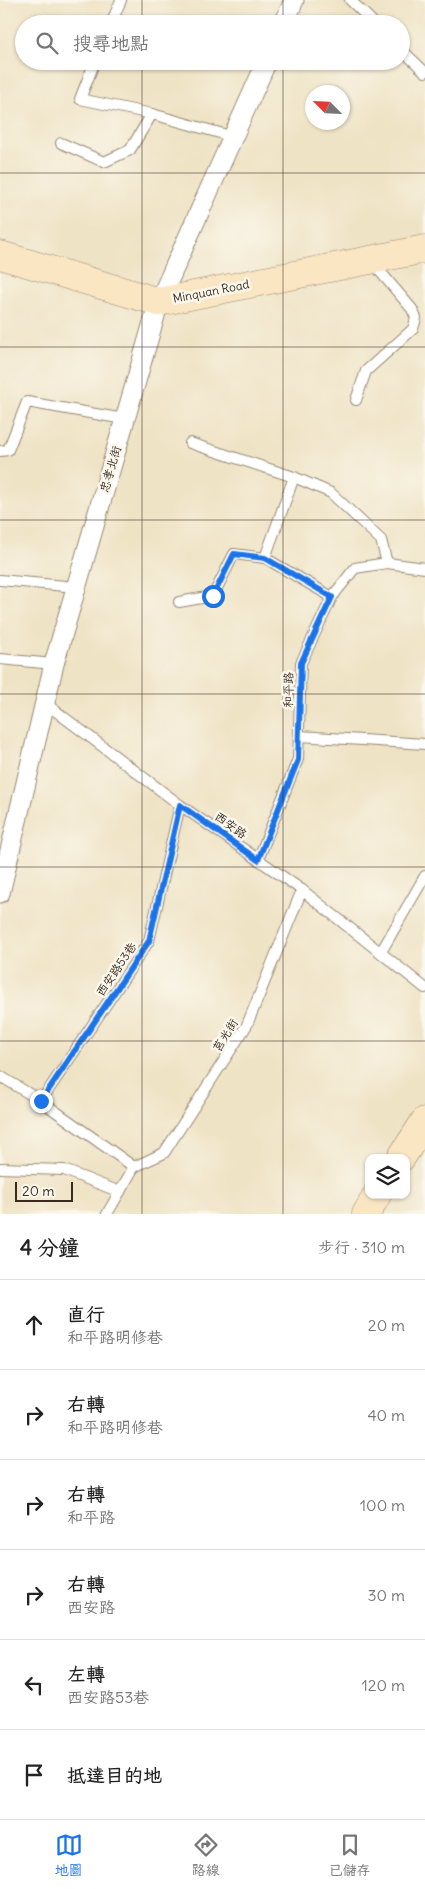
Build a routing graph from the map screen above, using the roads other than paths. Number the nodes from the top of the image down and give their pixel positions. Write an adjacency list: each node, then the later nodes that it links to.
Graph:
1 (121, 0): 4 (lane)
2 (294, 0): 5 (street)
3 (350, 0): 6 (lane)
4 (115, 15)
5 (288, 15)
6 (366, 15)
7 (410, 58): 10 (lane)
8 (91, 70): 11 (lane)
9 (263, 70): 12 (street, 忠孝北街)
10 (425, 72)
11 (152, 114): 12 (lane); 13 (lane)
12 (234, 137): 17 (street, 忠孝北街)
13 (61, 143)
14 (425, 249): 16 (street, Minquan Road)
15 (0, 255): 17 (street, Minquan Road)
16 (369, 260): 17 (street, Minquan Road); 18 (lane)
17 (159, 302): 19 (street, 忠孝北街)
18 (356, 400)
19 (124, 419): 21 (lane); 27 (street, 忠孝北街)
20 (190, 443): 22 (lane)
21 (0, 451)
22 (294, 477): 23 (lane); 24 (lane)
23 (265, 558): 28 (lane); 29 (lane)
24 (387, 563): 25 (lane, 和平路); 28 (lane, 和平路)
25 (425, 568)
26 (0, 580): 27 (lane)
27 (76, 587): 31 (street, 忠孝北街)
28 (332, 597): 33 (lane, 和平路)
29 (179, 602)
30 (0, 659): 31 (lane)
31 (54, 664): 32 (street, 忠孝北街)
32 (45, 703): 35 (lane, 西安路); 39 (street, 忠孝北街)
33 (299, 736): 34 (lane); 36 (lane, 和平路)
34 (425, 744)
35 (180, 805): 36 (lane, 西安路); 43 (lane, 西安路53巷)
36 (258, 860): 38 (lane, 西安路)
37 (425, 876): 40 (lane)
38 (302, 890): 40 (lane, 西安路); 46 (lane, 莒光街)
39 (0, 893)
40 (381, 952): 41 (lane, 西安路)
41 (425, 988)
42 (0, 1076): 43 (lane)
43 (41, 1101): 46 (lane)
44 (425, 1121): 45 (street)
45 (404, 1154)
46 (134, 1167): 48 (lane)
47 (0, 1168): 48 (lane)
48 (120, 1192): 49 (lane)
49 (108, 1214)

